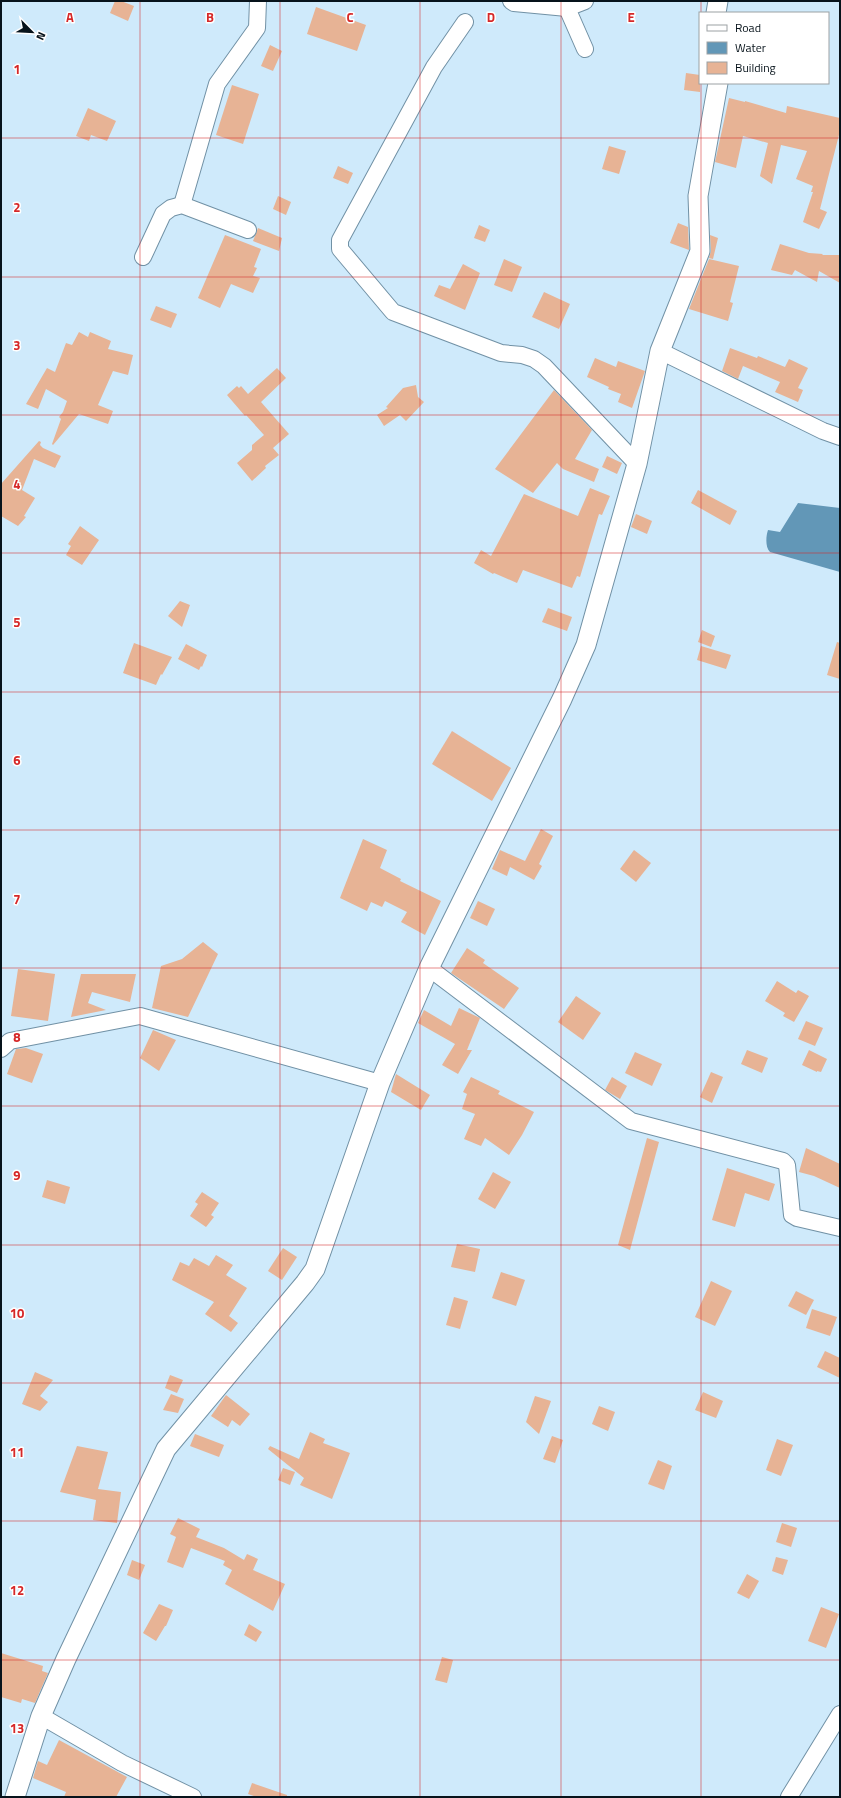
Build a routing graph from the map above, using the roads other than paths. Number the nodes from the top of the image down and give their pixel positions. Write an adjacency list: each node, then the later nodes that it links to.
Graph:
1 (258, 1): 10 (street)
2 (511, 1): 5 (street)
3 (585, 1): 5 (street)
4 (718, 1): 6 (street)
5 (566, 4): 8 (street)
6 (716, 12)
7 (465, 22): 15 (street)
8 (585, 49)
9 (718, 84): 13 (street)
10 (182, 205): 11 (street); 12 (street)
11 (248, 230)
12 (143, 257)
13 (660, 350): 14 (street); 15 (street)
14 (840, 437)
15 (637, 464): 16 (street)
16 (429, 968): 18 (street); 19 (street)
17 (1, 1049): 18 (street)
18 (380, 1083): 21 (street)
19 (840, 1228)
20 (840, 1714): 24 (street)
21 (41, 1716): 22 (street); 23 (street)
22 (14, 1797)
23 (193, 1797)
24 (789, 1797)

